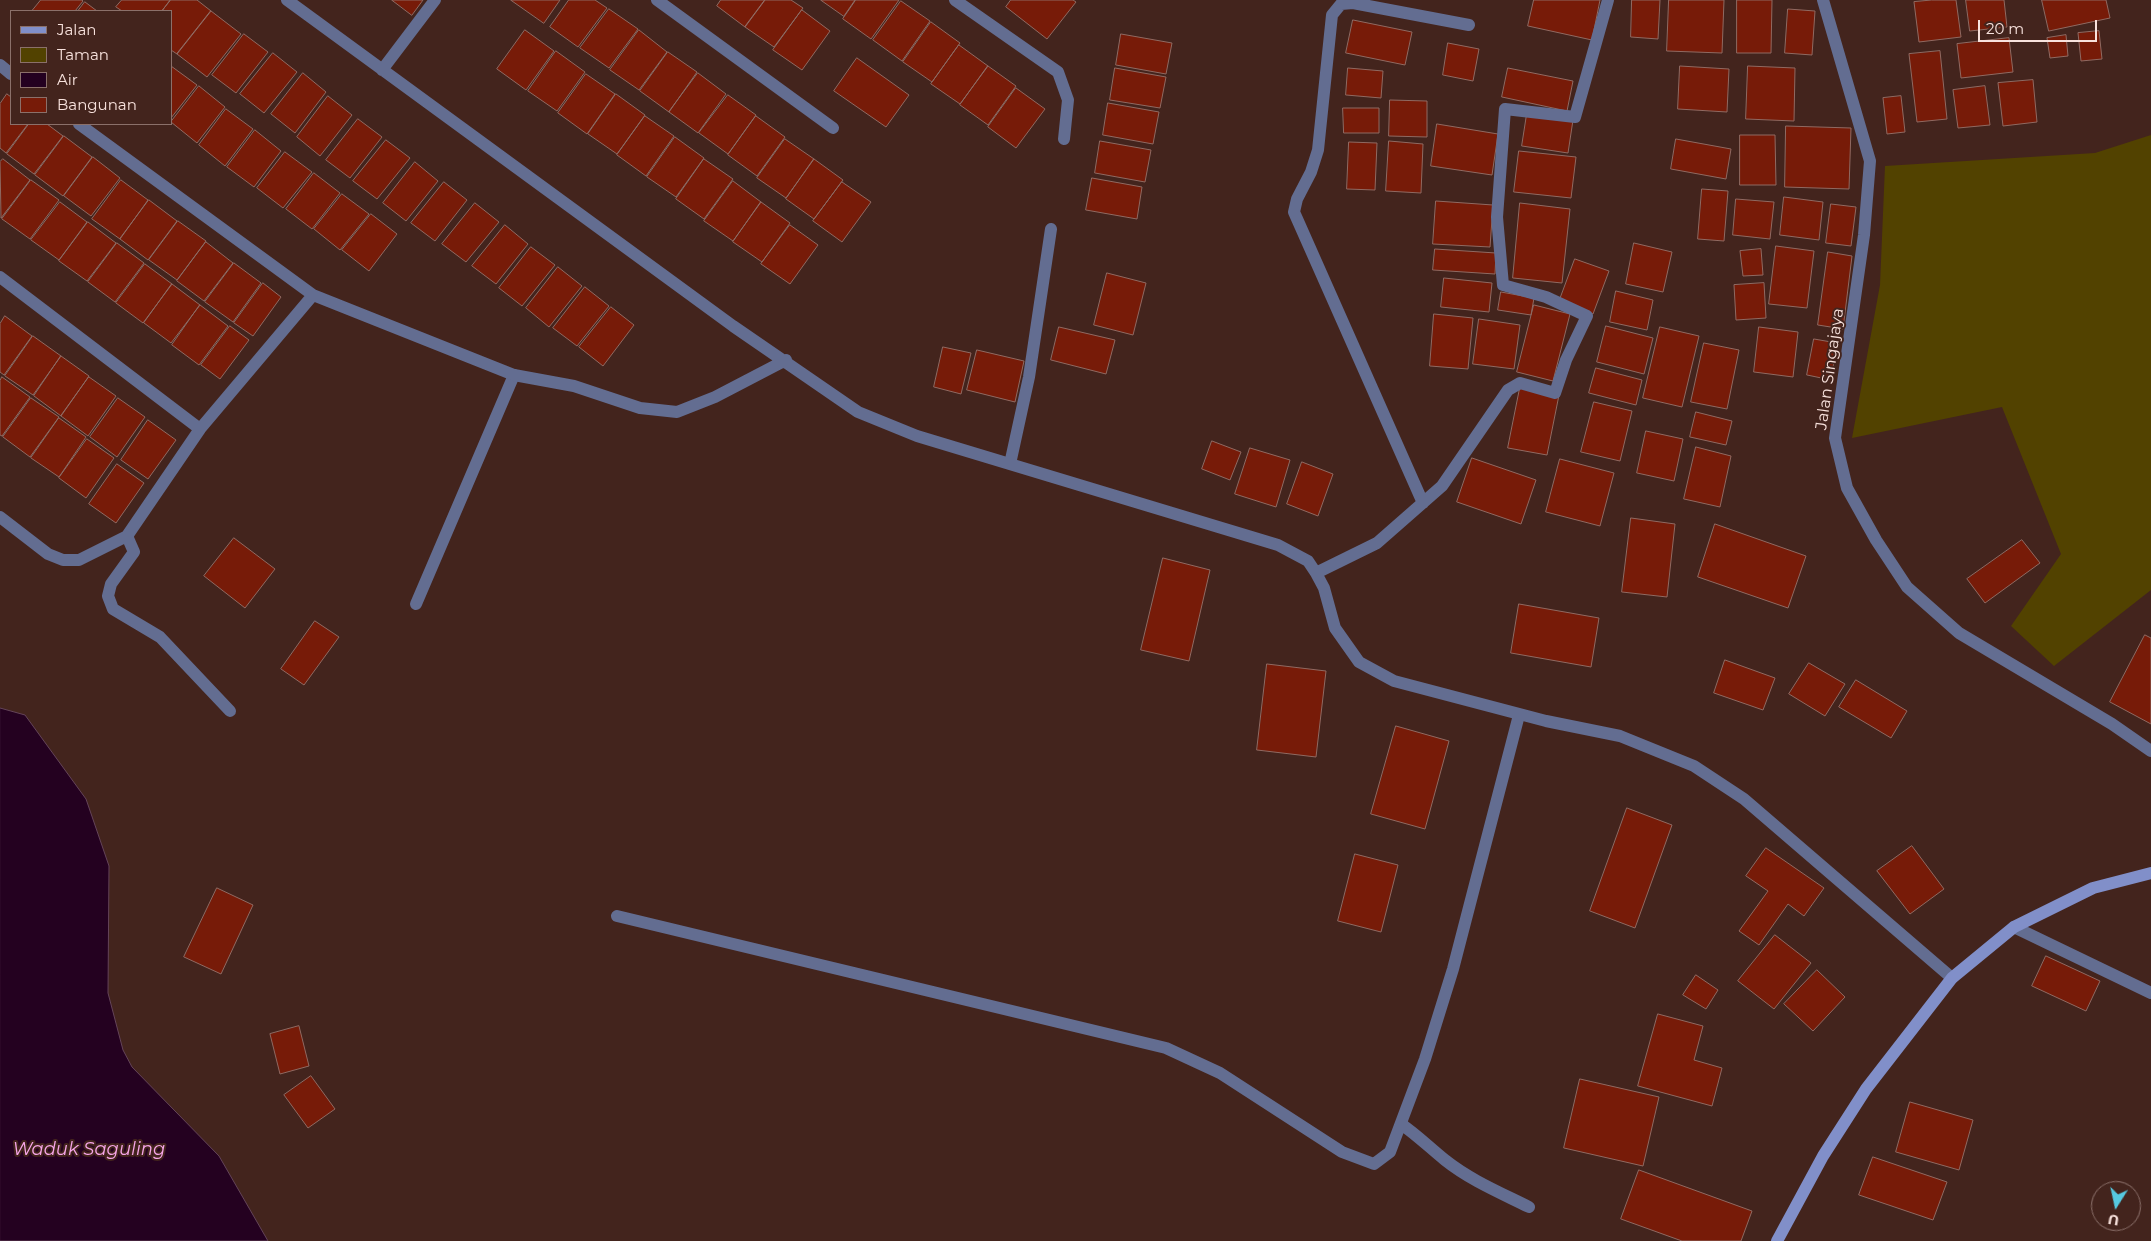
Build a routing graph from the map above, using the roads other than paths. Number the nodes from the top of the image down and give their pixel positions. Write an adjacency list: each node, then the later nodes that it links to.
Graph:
1 (287, 0): 9 (street)
2 (436, 0): 9 (street)
3 (657, 0): 12 (street)
4 (955, 0): 13 (street)
5 (1608, 0): 21 (street)
6 (1823, 0): 28 (street, Jalan Singajaya)
7 (1469, 26): 21 (street)
8 (0, 65): 10 (street)
9 (382, 70): 17 (street)
10 (10, 73)
11 (80, 125): 16 (street)
12 (833, 128)
13 (1064, 139)
14 (1051, 230): 20 (street)
15 (0, 277): 19 (street)
16 (313, 295): 18 (street); 19 (street)
17 (786, 360): 18 (street); 20 (street)
18 (514, 375): 25 (street)
19 (200, 430): 23 (street)
20 (1010, 464): 24 (street)
21 (1423, 503): 24 (street)
22 (0, 517): 23 (street)
23 (127, 536): 26 (street)
24 (1316, 573): 27 (street)
25 (416, 604)
26 (230, 710)
27 (1518, 714): 32 (street); 34 (street)
28 (2151, 751)
29 (2151, 873): 31 (main road)
30 (617, 916): 34 (street)
31 (2014, 927): 32 (main road); 33 (street)
32 (1952, 978): 36 (main road)
33 (2151, 993)
34 (1401, 1124): 35 (street)
35 (1529, 1207)
36 (1777, 1241)

